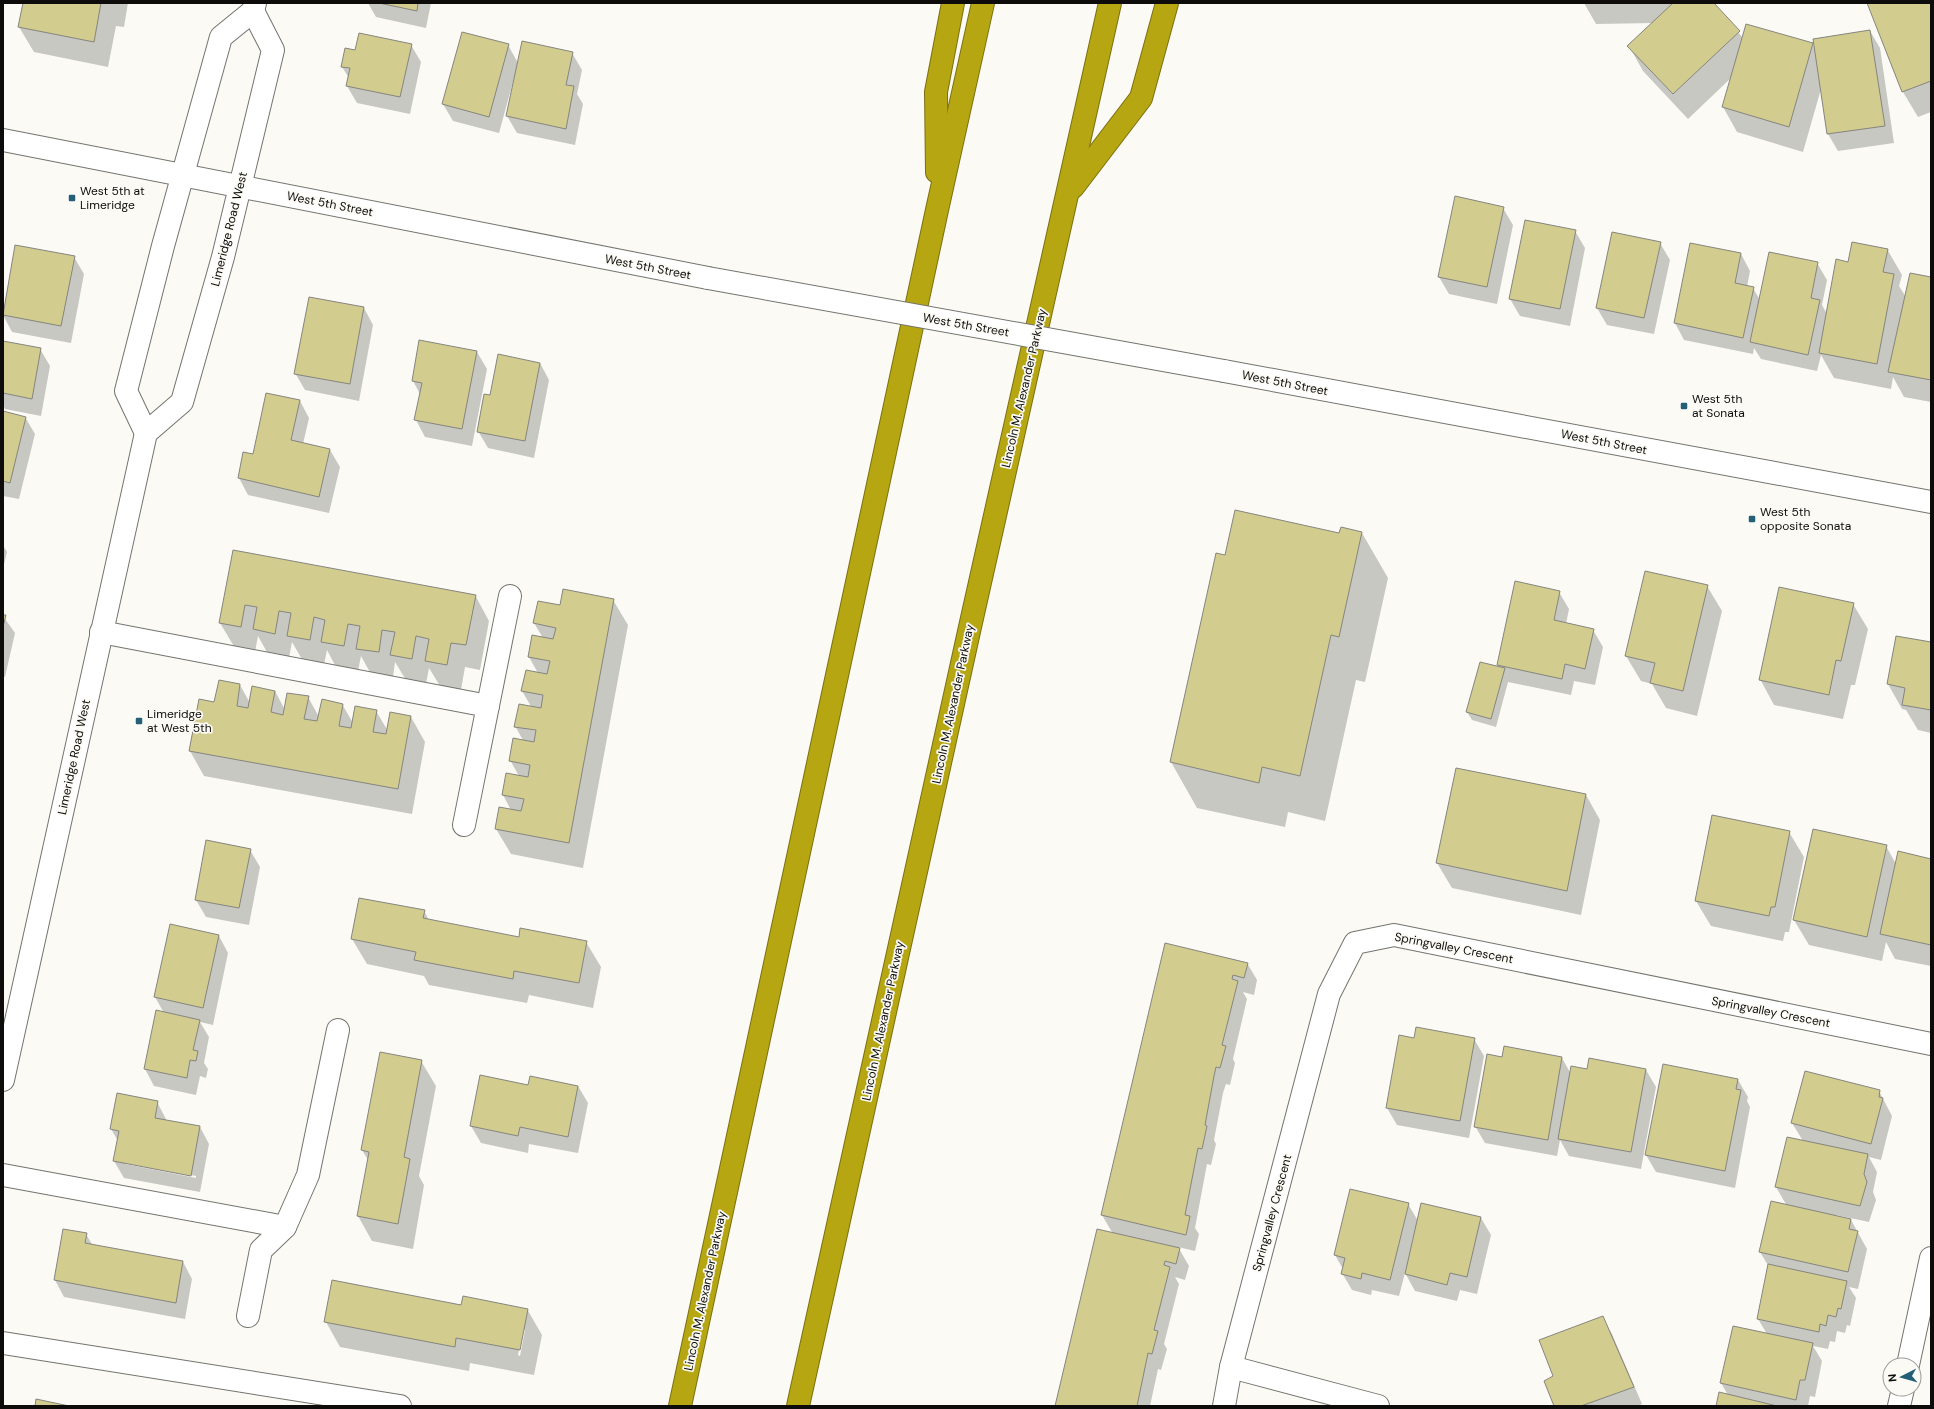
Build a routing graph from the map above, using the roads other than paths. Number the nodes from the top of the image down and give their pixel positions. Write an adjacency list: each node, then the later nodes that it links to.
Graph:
1 (953, 3): 10 (highway)
2 (983, 3): 10 (highway, Lincoln M. Alexander Parkway)
3 (1110, 3): 9 (highway, Lincoln M. Alexander Parkway)
4 (1167, 3): 9 (highway)
5 (254, 7): 7 (street, Limeridge Road West); 8 (street, Limeridge Road West)
6 (3, 140): 7 (street, West 5th Street)
7 (181, 174): 8 (street, West 5th Street); 11 (street, Limeridge Road West)
8 (240, 186): 11 (street, Limeridge Road West); 12 (street, West 5th Street, bridge)
9 (1069, 193): 29 (highway, Lincoln M. Alexander Parkway)
10 (937, 210): 28 (highway, Lincoln M. Alexander Parkway)
11 (146, 433): 14 (street, Limeridge Road West)
12 (1931, 502)
13 (510, 596): 15 (street)
14 (101, 632): 15 (street); 19 (street, Limeridge Road West)
15 (488, 706): 16 (street)
16 (464, 825)
17 (338, 1030): 21 (street)
18 (1931, 1044): 26 (street, Springvalley Crescent)
19 (3, 1080)
20 (3, 1175): 21 (street)
21 (285, 1227): 23 (street)
22 (1931, 1258): 25 (street)
23 (248, 1316)
24 (3, 1342): 27 (street)
25 (1910, 1357)
26 (1231, 1367): 30 (street, Springvalley Crescent); 31 (street)
27 (400, 1406)
28 (680, 1406)
29 (798, 1406)
30 (1224, 1406)
31 (1378, 1406)

